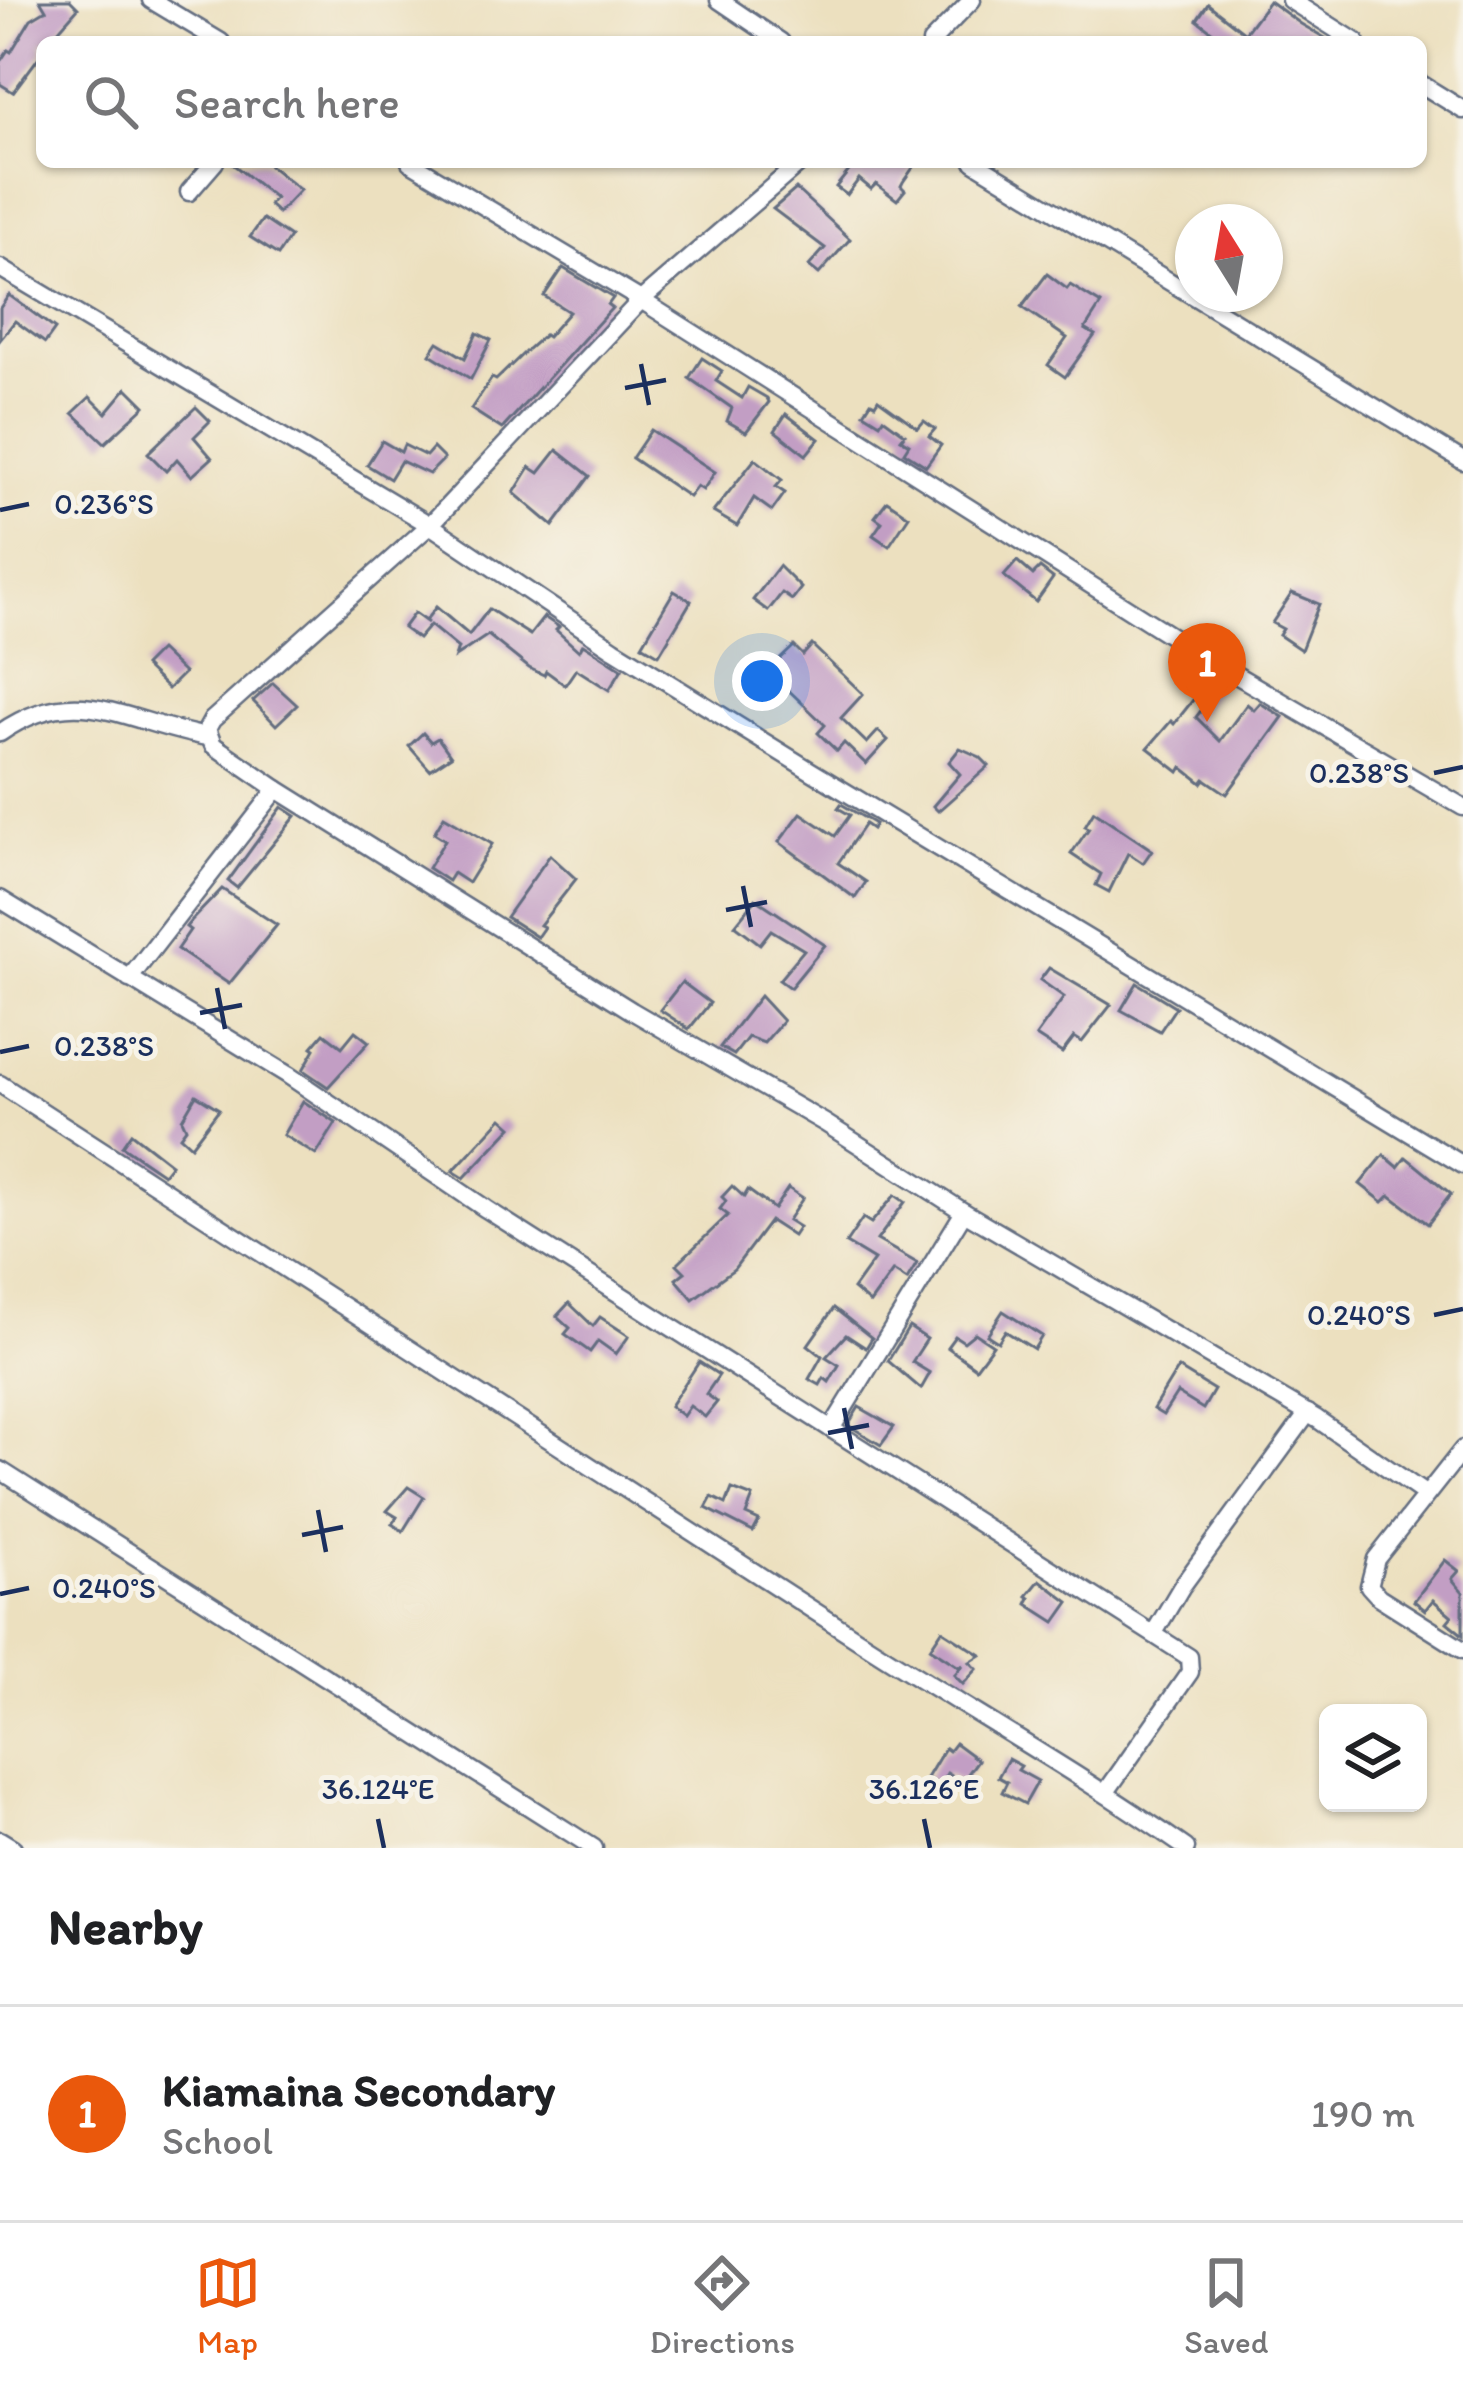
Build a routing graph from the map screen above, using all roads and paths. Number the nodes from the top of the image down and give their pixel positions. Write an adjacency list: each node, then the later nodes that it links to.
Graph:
1 (151, 0): 5 (street)
2 (719, 0): 6 (street)
3 (972, 0): 7 (street)
4 (1290, 0): 8 (street)
5 (210, 36)
6 (772, 36)
7 (937, 36)
8 (1347, 36)
9 (1427, 88): 10 (street)
10 (1463, 110)
11 (210, 168): 15 (street)
12 (420, 168): 17 (street)
13 (794, 168): 17 (street)
14 (984, 168): 18 (street)
15 (189, 192)
16 (0, 268): 19 (street)
17 (640, 300): 19 (street); 23 (street)
18 (1463, 461)
19 (430, 525): 21 (street); 27 (street)
20 (0, 733): 21 (street)
21 (208, 737): 22 (street)
22 (277, 790): 25 (street); 28 (street)
23 (1463, 807)
24 (0, 899): 25 (street)
25 (129, 979): 30 (street)
26 (0, 1084): 36 (street)
27 (1463, 1165)
28 (964, 1212): 29 (street); 30 (street)
29 (1308, 1413): 33 (street); 34 (street)
30 (831, 1429): 34 (street)
31 (1463, 1449): 33 (street)
32 (0, 1470): 39 (street)
33 (1426, 1494): 35 (street)
34 (1154, 1633): 36 (street)
35 (1463, 1650)
36 (1106, 1792): 40 (street)
37 (0, 1840): 38 (street)
38 (13, 1848)
39 (594, 1848)
40 (1186, 1848)

